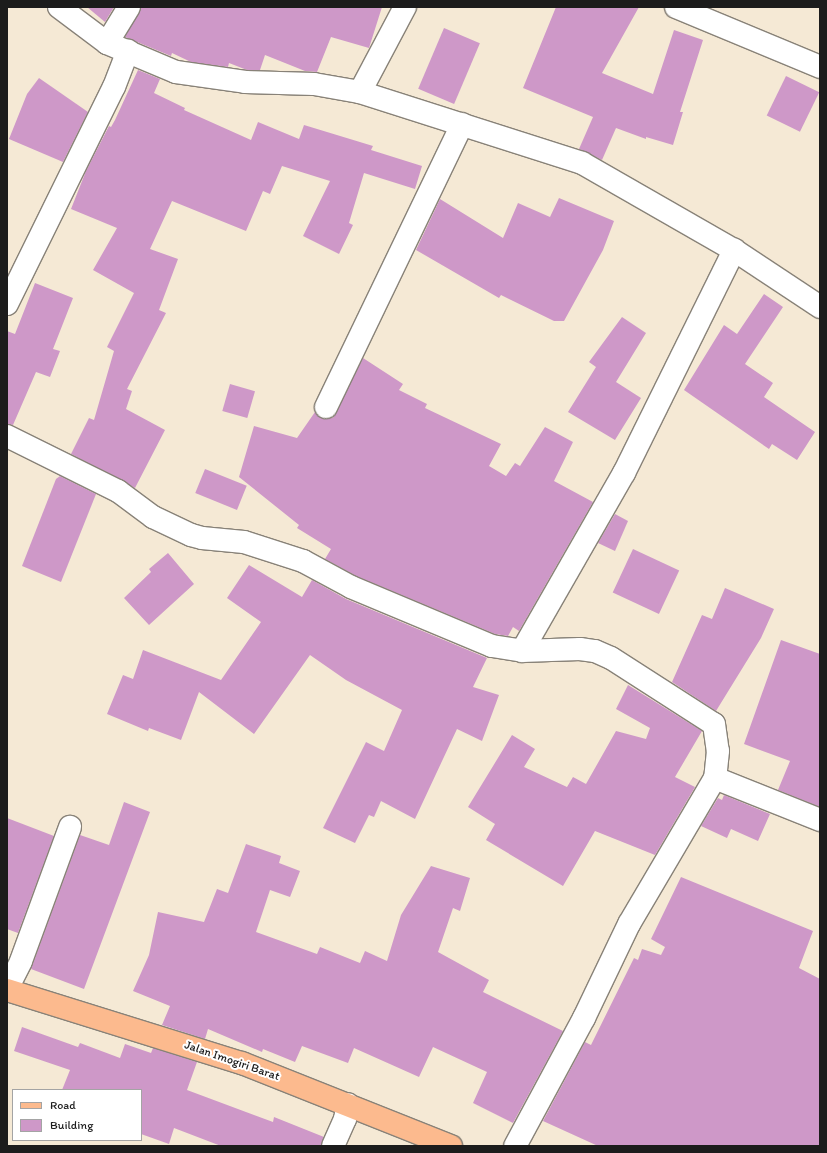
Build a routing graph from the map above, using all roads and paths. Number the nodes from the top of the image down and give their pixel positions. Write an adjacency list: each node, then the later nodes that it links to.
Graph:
1 (59, 7): 5 (street)
2 (128, 7): 5 (street)
3 (405, 7): 8 (street)
4 (676, 7): 7 (street)
5 (107, 43): 6 (street)
6 (128, 52): 8 (street); 11 (street)
7 (820, 67)
8 (360, 92): 9 (street)
9 (462, 124): 10 (street); 13 (street)
10 (734, 250): 12 (street); 15 (street)
11 (7, 304)
12 (820, 307)
13 (326, 407)
14 (7, 436): 15 (street)
15 (522, 651): 16 (street)
16 (715, 778): 17 (street); 23 (street)
17 (820, 820)
18 (70, 827): 19 (street)
19 (7, 989): 20 (main road, Jalan Imogiri Barat)
20 (348, 1104): 21 (street); 22 (main road, Jalan Imogiri Barat)
21 (333, 1146)
22 (451, 1146)
23 (515, 1146)

